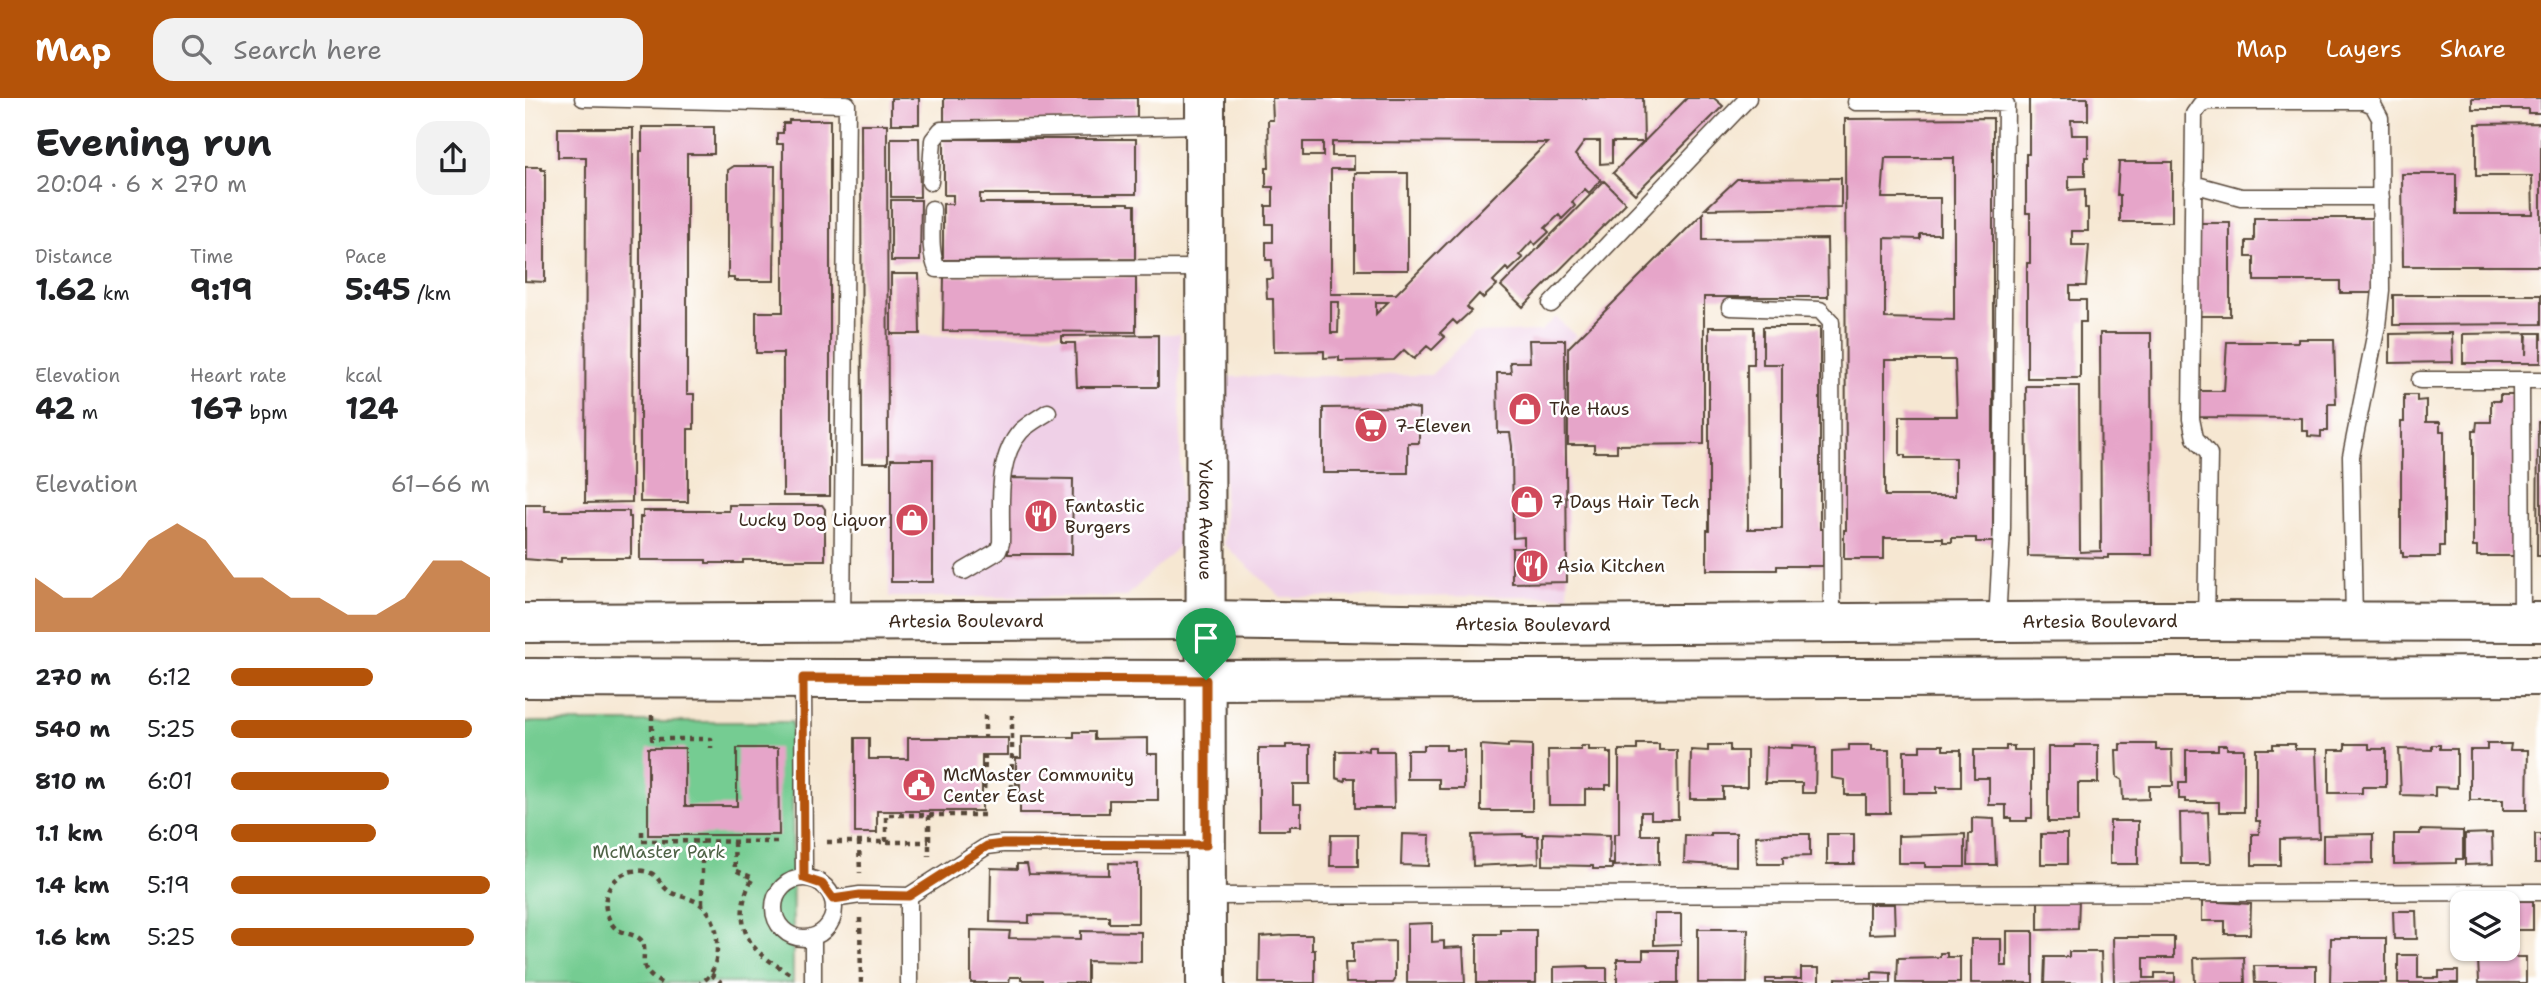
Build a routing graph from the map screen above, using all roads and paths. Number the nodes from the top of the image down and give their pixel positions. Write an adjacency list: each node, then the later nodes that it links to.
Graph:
1 (583, 98): 18 (lane)
2 (1748, 98): 10 (lane)
3 (1856, 102): 19 (lane)
4 (1205, 112): 5 (lane); 9 (main road, Yukon Avenue)
5 (930, 183)
6 (2193, 184): 7 (lane); 7 (lane); 20 (lane)
7 (2381, 197): 21 (lane)
8 (932, 209): 9 (lane)
9 (1205, 268): 17 (main road, Yukon Avenue)
10 (1551, 304)
11 (1730, 307): 24 (lane)
12 (2420, 380): 13 (lane)
13 (2521, 380): 14 (lane); 22 (lane)
14 (2541, 380)
15 (1048, 412): 16 (lane)
16 (964, 571)
17 (1206, 620): 18 (main road, Artesia Boulevard); 24 (main road, Artesia Boulevard); 28 (main road, Yukon Avenue)
18 (842, 622): 23 (main road, Artesia Boulevard)
19 (1997, 622): 20 (main road, Artesia Boulevard); 24 (main road, Artesia Boulevard)
20 (2206, 622): 21 (main road, Artesia Boulevard)
21 (2354, 622): 22 (main road, Artesia Boulevard)
22 (2531, 622)
23 (525, 623)
24 (1832, 624)
25 (2541, 676): 28 (main road)
26 (525, 678): 27 (main road)
27 (803, 678): 28 (main road); 49 (lane)
28 (1206, 680): 47 (main road, Yukon Avenue)
29 (652, 715): 33 (path)
30 (985, 715): 32 (path)
31 (1012, 715): 36 (path)
32 (985, 738)
33 (711, 748)
34 (985, 755): 35 (path)
35 (984, 799)
36 (1012, 799)
37 (929, 815): 38 (path); 45 (path); 46 (path)
38 (984, 815)
39 (642, 831): 40 (path)
40 (702, 842): 41 (path); 55 (path)
41 (734, 842): 42 (path); 59 (path)
42 (787, 842)
43 (827, 842): 44 (path)
44 (859, 842): 45 (path); 50 (path)
45 (886, 842): 46 (path)
46 (929, 842): 48 (path)
47 (1206, 845): 52 (lane); 53 (main road, Yukon Avenue)
48 (929, 866)
49 (804, 878): 54 (lane); 57 (lane)
50 (860, 879)
51 (2541, 892): 53 (lane)
52 (909, 896): 54 (lane); 64 (lane)
53 (1206, 896): 65 (main road, Yukon Avenue)
54 (833, 899): 57 (lane)
55 (702, 905): 58 (path); 60 (path)
56 (860, 910): 63 (path)
57 (813, 937): 59 (lane)
58 (711, 974): 61 (path); 62 (path)
59 (806, 981)
60 (661, 983)
61 (700, 983)
62 (722, 983)
63 (861, 983)
64 (909, 983)
65 (1206, 983)

